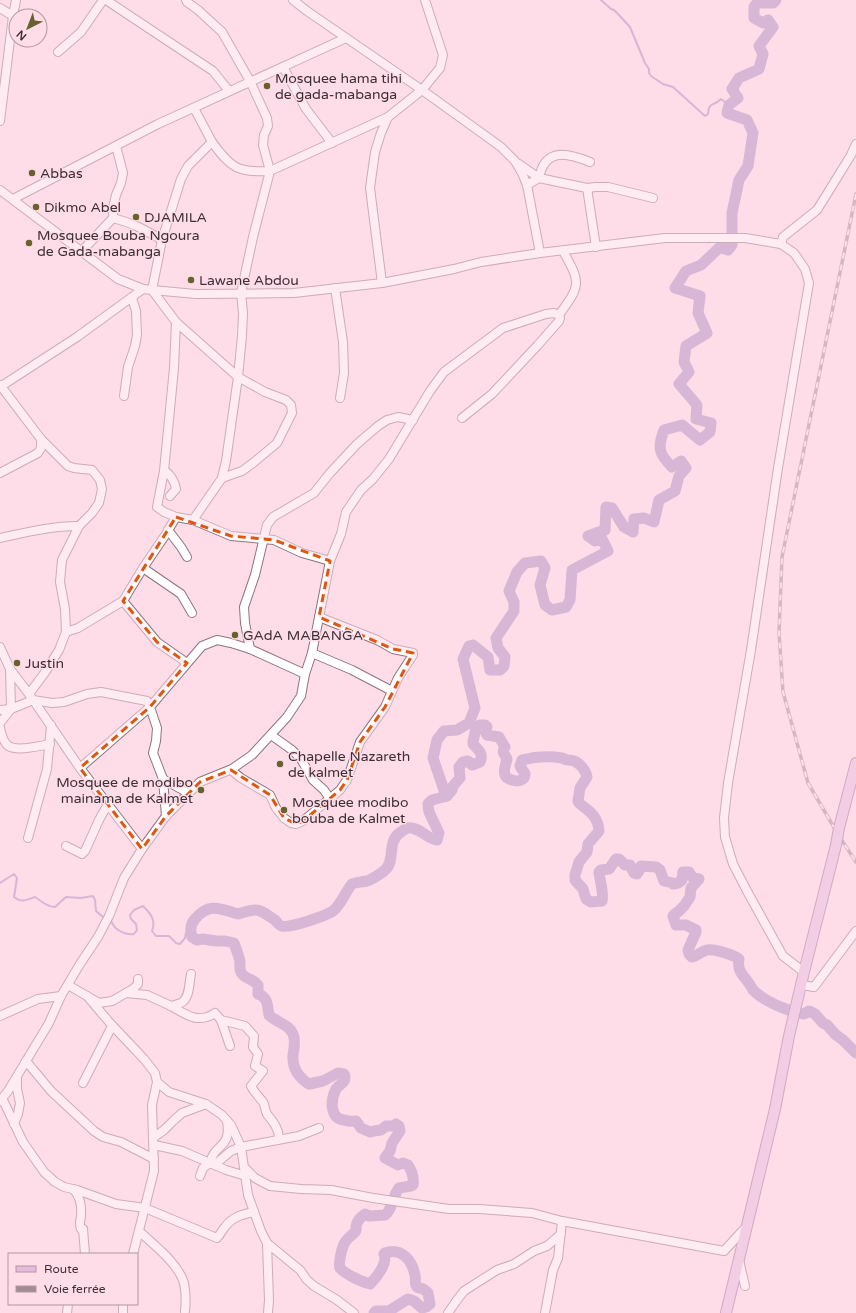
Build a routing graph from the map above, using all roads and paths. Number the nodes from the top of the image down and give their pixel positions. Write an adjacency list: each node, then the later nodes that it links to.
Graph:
1 (103, 0): 8 (street)
2 (106, 0): 12 (street)
3 (186, 0): 10 (street)
4 (293, 0): 6 (street)
5 (425, 0): 11 (street)
6 (346, 38): 9 (street); 11 (street)
7 (9, 48): 15 (street)
8 (58, 52)
9 (283, 67): 10 (street); 17 (street)
10 (250, 82): 12 (street); 22 (street)
11 (422, 90): 14 (street); 20 (street)
12 (229, 91): 13 (street)
13 (194, 108): 16 (street); 19 (street)
14 (388, 117): 17 (street); 36 (street)
15 (0, 121)
16 (212, 142): 22 (street); 30 (street)
17 (332, 143): 22 (street)
18 (856, 144): 31 (street)
19 (116, 146): 28 (street); 29 (street)
20 (515, 161): 23 (street); 24 (street)
21 (590, 162): 23 (street)
22 (270, 171): 39 (street)
23 (539, 178): 24 (street); 25 (street)
24 (527, 185): 35 (street)
25 (587, 188): 27 (street); 32 (street)
26 (0, 190): 28 (street)
27 (652, 198)
28 (13, 199): 34 (street)
29 (113, 218): 30 (street); 34 (street)
30 (162, 240): 38 (street)
31 (781, 244): 32 (street); 96 (street)
32 (596, 247): 33 (street)
33 (563, 251): 35 (street); 41 (street)
34 (81, 252): 38 (street)
35 (540, 253): 36 (street)
36 (382, 283): 37 (street)
37 (335, 288): 39 (street); 46 (street)
38 (148, 289): 39 (street); 40 (street); 42 (street)
39 (240, 293): 43 (street)
40 (132, 298): 44 (street); 45 (street)
41 (559, 315): 47 (street); 48 (street)
42 (176, 322): 43 (street); 50 (street)
43 (238, 377): 52 (street); 52 (street)
44 (1, 386): 49 (street)
45 (124, 396)
46 (340, 398)
47 (462, 418)
48 (413, 420): 59 (street); 61 (street)
49 (41, 440): 51 (street); 56 (street)
50 (164, 471): 53 (street); 54 (street)
51 (0, 473)
52 (222, 478): 55 (street)
53 (170, 496)
54 (176, 517): 55 (street); 57 (street)
55 (193, 520): 59 (street)
56 (79, 526): 58 (street); 66 (street)
57 (168, 530): 60 (street); 62 (street)
58 (0, 538)
59 (264, 538): 61 (street); 68 (street)
60 (187, 557)
61 (330, 561): 65 (street)
62 (143, 568): 63 (street); 64 (street)
63 (123, 601): 66 (street); 71 (street)
64 (192, 613)
65 (319, 617): 69 (street); 74 (street)
66 (66, 632): 75 (street)
67 (0, 647): 70 (street)
68 (250, 649): 71 (street); 73 (street)
69 (312, 653): 73 (street); 74 (street)
70 (3, 662): 72 (street)
71 (187, 663): 76 (street)
72 (10, 669): 75 (street); 77 (street)
73 (305, 674): 82 (street)
74 (392, 691): 89 (street)
75 (31, 697): 76 (street); 77 (street); 80 (street)
76 (150, 707): 85 (street); 87 (street)
77 (11, 709): 78 (street); 79 (street)
78 (0, 710)
79 (0, 723)
80 (51, 726): 83 (street); 85 (street)
81 (0, 728): 83 (street)
82 (270, 735): 86 (street); 89 (street)
83 (50, 744): 92 (street)
84 (856, 763): 96 (main road, bridge)
85 (80, 768): 90 (street)
86 (231, 770): 88 (street); 89 (street)
87 (164, 779): 88 (street); 91 (street)
88 (188, 793): 91 (street)
89 (330, 799)
90 (108, 804): 93 (street); 94 (street)
91 (166, 816): 94 (street)
92 (28, 838)
93 (66, 846)
94 (142, 849): 99 (street)
95 (856, 931): 100 (street)
96 (804, 972): 100 (main road)
97 (191, 974): 104 (street)
98 (138, 979): 101 (street)
99 (68, 985): 102 (street); 103 (street)
100 (801, 988): 129 (main road)
101 (126, 993): 103 (street); 104 (street)
102 (61, 996): 105 (street); 109 (street)
103 (87, 996): 107 (street)
104 (171, 1006): 106 (street)
105 (0, 1016)
106 (222, 1020): 108 (street); 118 (street)
107 (112, 1026): 111 (street); 112 (street)
108 (230, 1046)
109 (26, 1061): 110 (street); 121 (street)
110 (17, 1075): 113 (street); 116 (street)
111 (157, 1082): 114 (street); 119 (street)
112 (82, 1083)
113 (1, 1100): 116 (street)
114 (206, 1104): 115 (street); 119 (street)
115 (226, 1120): 120 (street); 122 (street)
116 (14, 1124): 125 (street)
117 (318, 1128): 118 (street)
118 (277, 1140): 120 (street)
119 (153, 1141): 121 (street); 122 (street)
120 (241, 1147): 122 (street); 123 (street)
121 (154, 1159): 126 (street)
122 (210, 1164): 123 (street); 124 (street)
123 (245, 1172): 127 (street); 128 (street)
124 (200, 1176)
125 (73, 1189): 126 (street); 133 (street)
126 (145, 1208): 127 (street); 130 (street)
127 (254, 1212): 132 (street)
128 (562, 1221): 129 (street); 131 (street)
129 (746, 1227): 135 (main road)
130 (139, 1231): 134 (street); 137 (street)
131 (560, 1234): 140 (street); 141 (street)
132 (267, 1243): 138 (street); 139 (street)
133 (85, 1253)
134 (134, 1253)
135 (738, 1258): 136 (street); 142 (main road)
136 (745, 1286)
137 (185, 1312)
138 (268, 1313)
139 (354, 1313)
140 (448, 1313)
141 (545, 1313)
142 (726, 1313)

